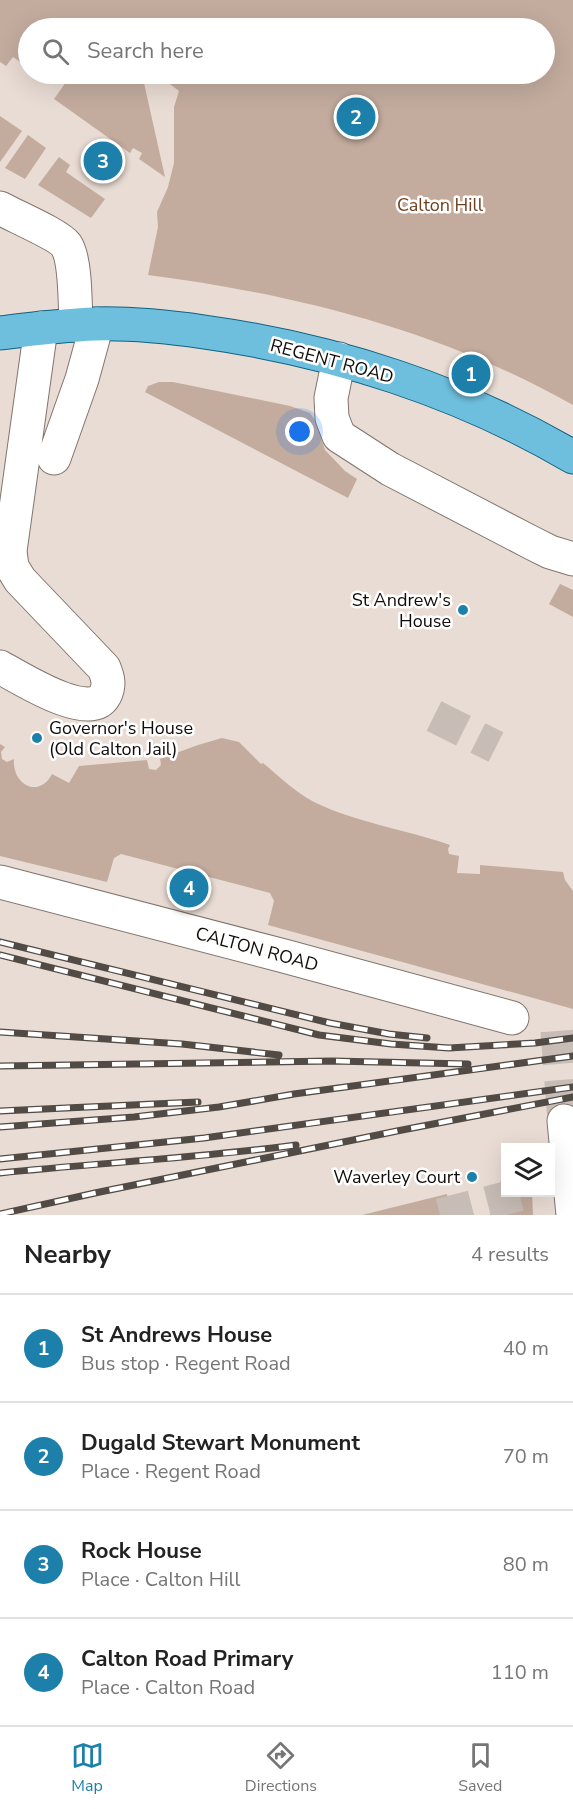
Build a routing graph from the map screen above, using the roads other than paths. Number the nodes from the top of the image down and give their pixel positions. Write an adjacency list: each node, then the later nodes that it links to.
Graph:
1 (0, 208): 2 (street)
2 (86, 324): 3 (main road, REGENT ROAD); 5 (main road, REGENT ROAD); 7 (street)
3 (41, 328): 4 (main road, REGENT ROAD); 9 (street)
4 (0, 333)
5 (339, 359): 6 (main road, REGENT ROAD); 8 (street)
6 (573, 457)
7 (54, 458)
8 (573, 559)
9 (0, 667)
10 (0, 882): 11 (street, CALTON ROAD)
11 (513, 1018)
12 (564, 1121): 13 (street)
13 (564, 1196)

